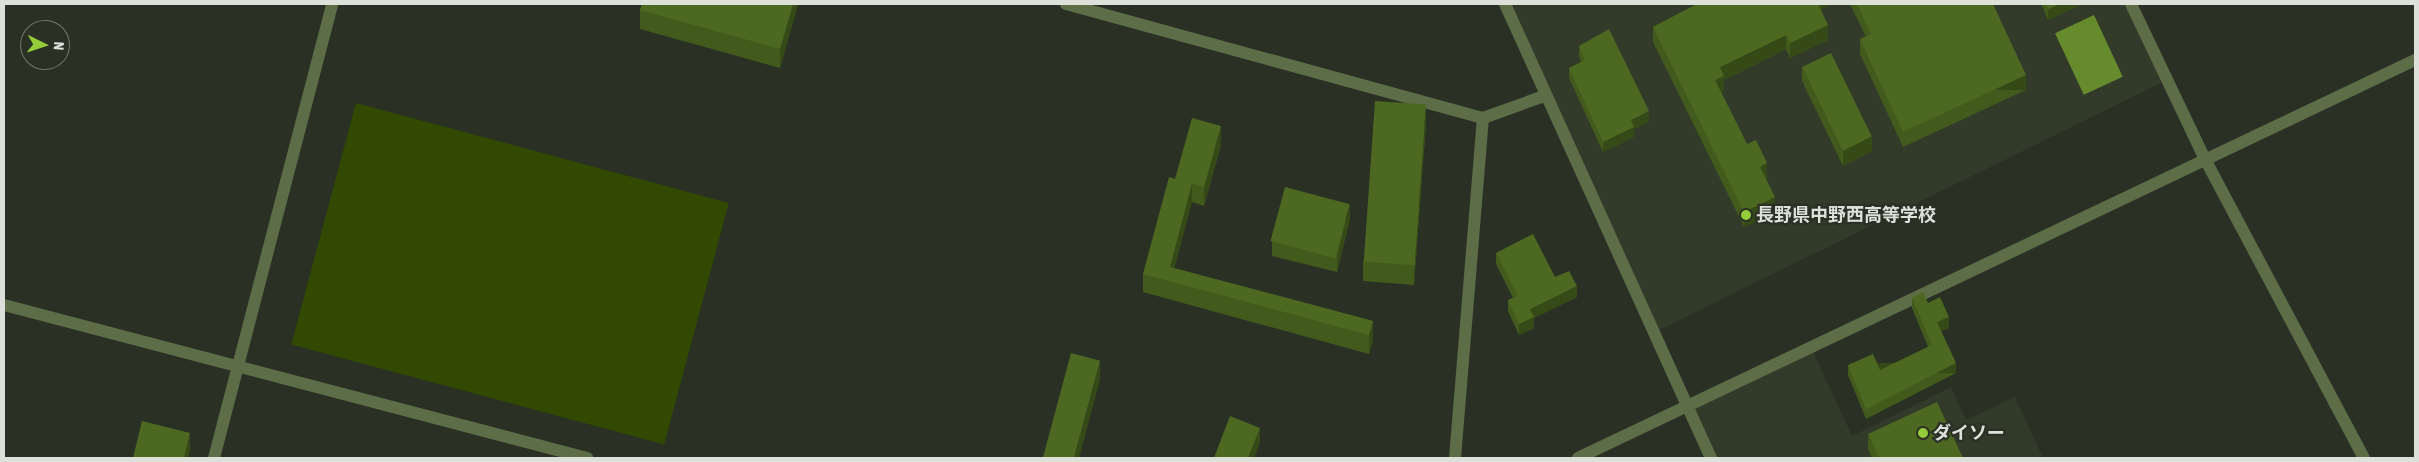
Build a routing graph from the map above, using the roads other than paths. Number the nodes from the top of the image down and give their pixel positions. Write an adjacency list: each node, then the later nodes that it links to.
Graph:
1 (332, 4): 10 (street)
2 (1066, 4): 7 (street)
3 (1505, 4): 6 (street)
4 (2131, 4): 8 (street)
5 (2415, 60): 8 (street)
6 (1544, 96): 7 (street); 11 (street)
7 (1483, 118): 14 (street)
8 (2206, 161): 11 (street); 17 (street)
9 (4, 305): 10 (street)
10 (238, 368): 12 (street); 13 (street)
11 (1686, 406): 15 (street); 16 (street)
12 (214, 458)
13 (587, 458)
14 (1454, 458)
15 (1578, 458)
16 (1711, 458)
17 (2364, 458)

